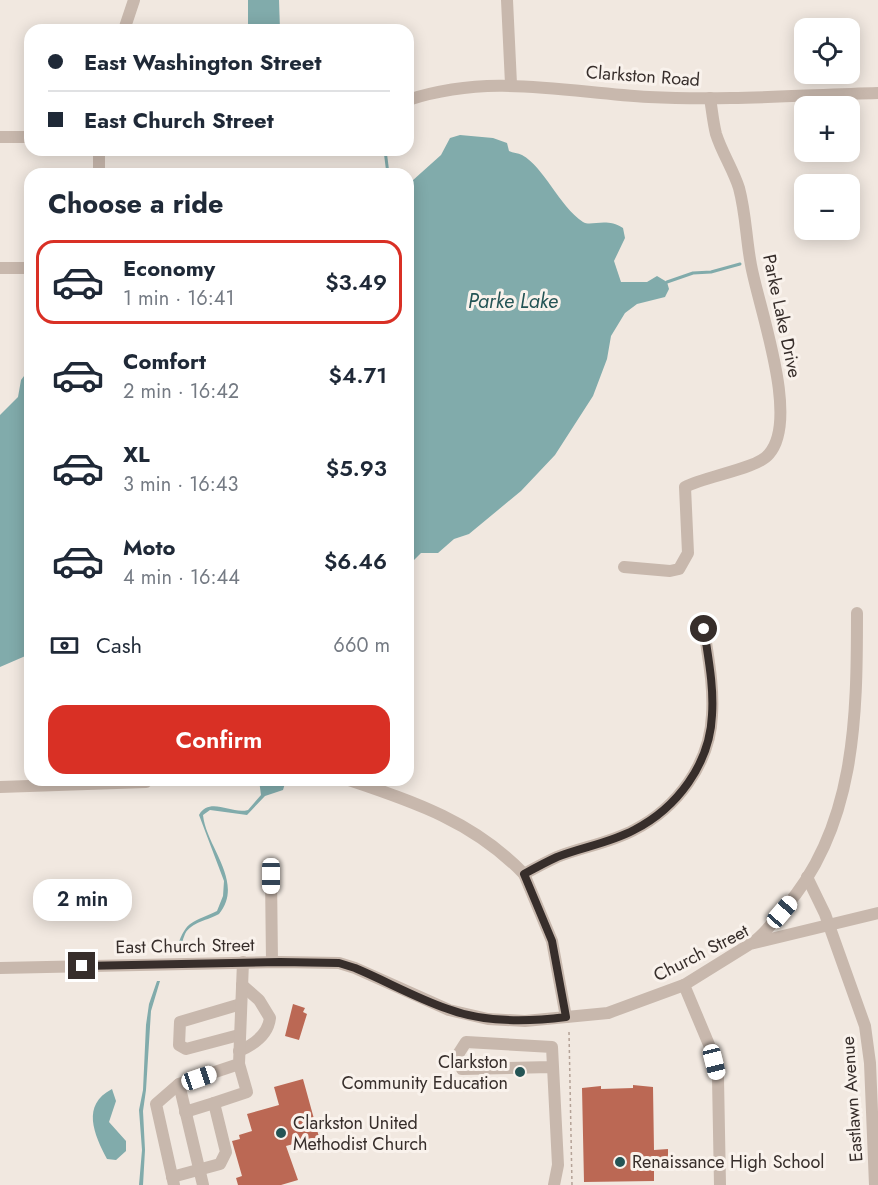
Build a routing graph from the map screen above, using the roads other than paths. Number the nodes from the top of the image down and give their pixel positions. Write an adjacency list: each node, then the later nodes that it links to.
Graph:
1 (134, 0): 3 (street)
2 (507, 0): 4 (street)
3 (126, 24)
4 (511, 84): 6 (street, Clarkston Road); 7 (street, Clarkston Road)
5 (878, 93): 6 (street, Clarkston Road)
6 (710, 98): 12 (street, Parke Lake Drive)
7 (414, 99)
8 (0, 137): 9 (street)
9 (24, 137)
10 (0, 268): 11 (street)
11 (24, 268)
12 (624, 567)
13 (857, 613): 20 (street)
14 (704, 629): 18 (street)
15 (29, 786): 17 (street)
16 (367, 786): 18 (street)
17 (0, 787)
18 (524, 874): 31 (street)
19 (271, 876): 25 (street)
20 (807, 877): 22 (street, Eastlawn Avenue); 23 (street)
21 (878, 913): 22 (street, Church Street)
22 (829, 926): 23 (street, Church Street); 43 (street, Eastlawn Avenue)
23 (750, 944): 29 (street, Church Street)
24 (243, 962): 25 (street, East Church Street); 27 (street, East Church Street); 28 (street)
25 (272, 962): 26 (street, East Church Street)
26 (334, 963): 31 (street, Church Street)
27 (0, 968)
28 (242, 985): 30 (street); 33 (street)
29 (684, 985): 31 (street, Church Street); 42 (street)
30 (241, 1004): 32 (street); 32 (street)
31 (566, 1017)
32 (239, 1035): 33 (street)
33 (239, 1058): 35 (street); 36 (street)
34 (551, 1068): 34 (street); 41 (street)
35 (179, 1084): 37 (street); 39 (street)
36 (214, 1103): 37 (street); 38 (street)
37 (185, 1112): 38 (street)
38 (200, 1170): 39 (street); 40 (street)
39 (173, 1181)
40 (203, 1185)
41 (554, 1185)
42 (720, 1185)
43 (875, 1185)

